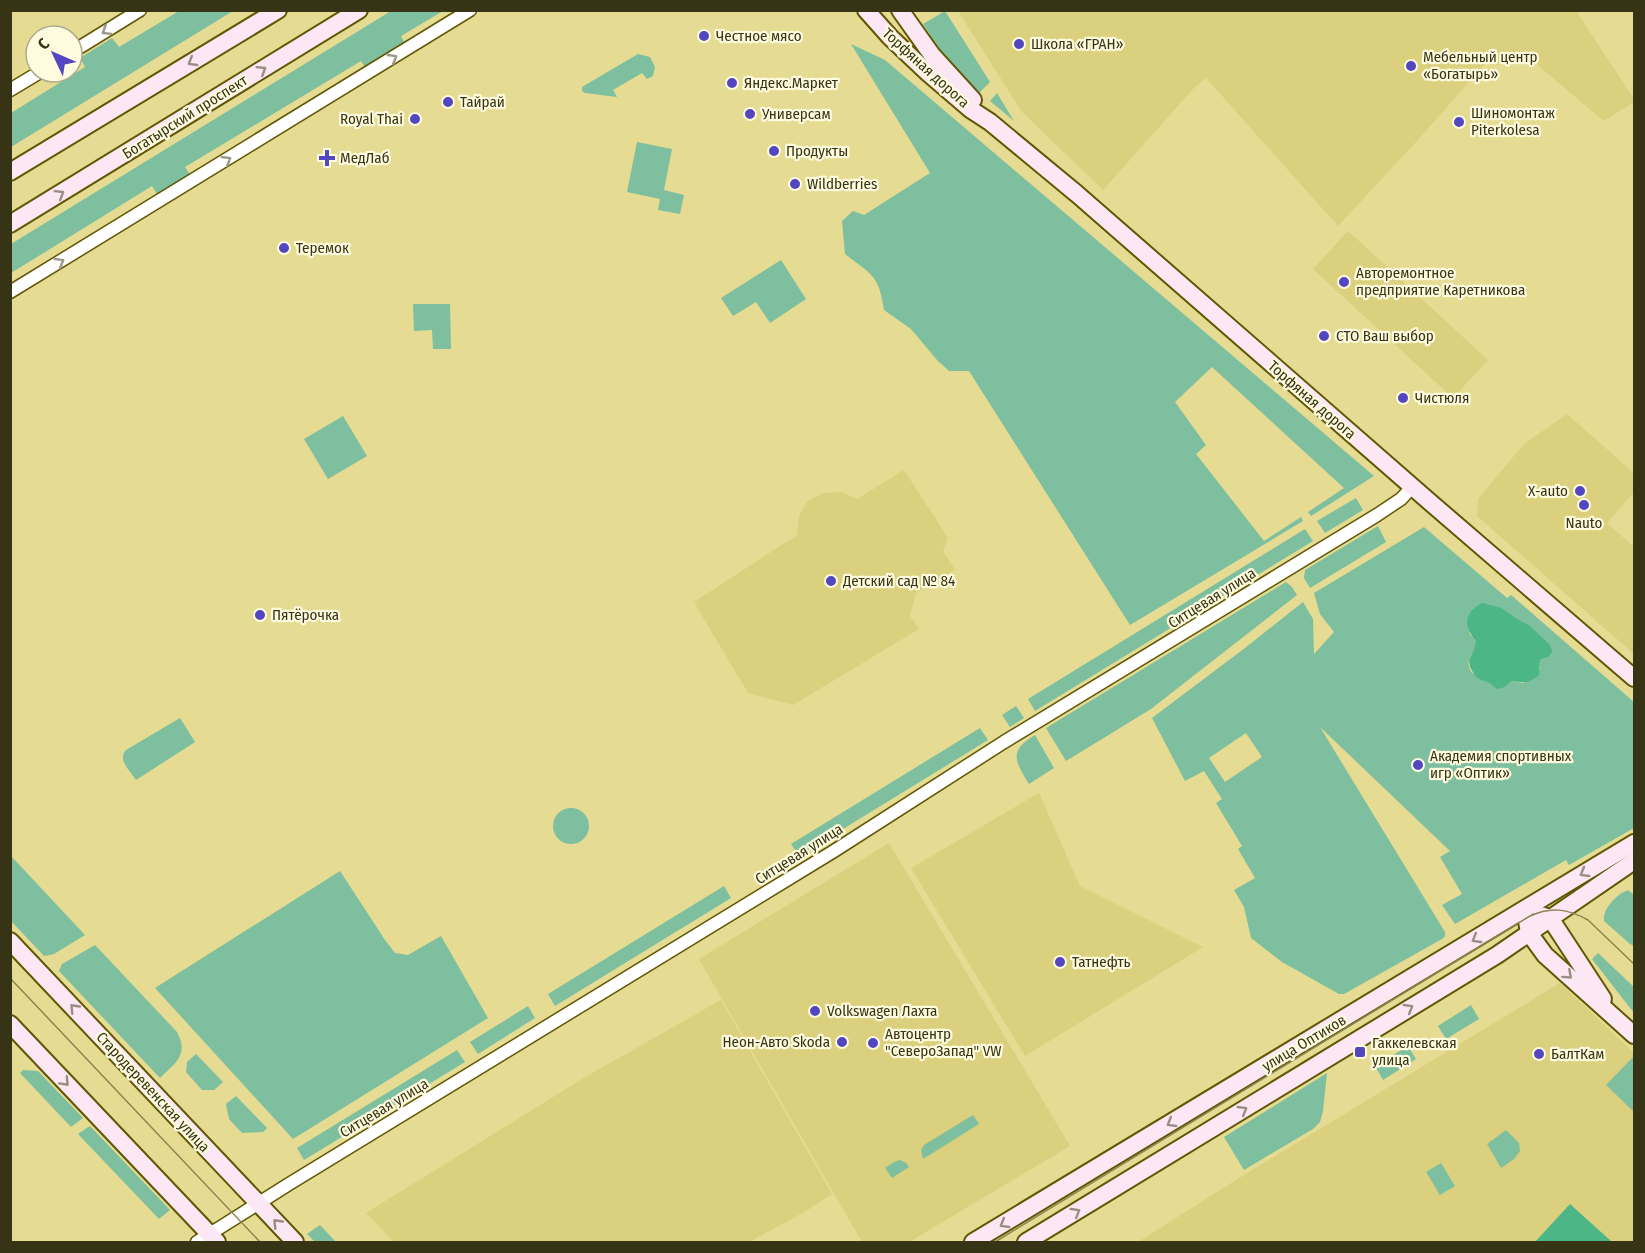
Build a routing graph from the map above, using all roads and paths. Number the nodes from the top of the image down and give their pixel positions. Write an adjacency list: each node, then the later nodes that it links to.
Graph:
1 (140, 10): 7 (street, one-way to 7)
2 (278, 10): 11 (main road, one-way to 11)
3 (359, 10): 12 (main road, Богатырский проспект, one-way to 3)
4 (470, 10): 13 (street, one-way to 4)
5 (866, 10): 10 (main road, Торфяная дорога)
6 (904, 16): 10 (main road, Торфяная дорога)
7 (84, 45)
8 (24, 82): 9 (street)
9 (10, 90)
10 (990, 122): 14 (main road, Торфяная дорога)
11 (10, 172)
12 (10, 224)
13 (10, 292)
14 (1412, 487): 15 (main road, Торфяная дорога); 25 (street, Ситцевая улица)
15 (1635, 678)
16 (1635, 843): 18 (main road, улица Оптиков, one-way to 18)
17 (1635, 861): 19 (main road, улица Оптиков)
18 (1526, 909): 19 (main road); 20 (main road); 28 (main road, улица Оптиков, one-way to 28)
19 (1550, 918): 20 (main road, улица Оптиков); 22 (main road)
20 (1528, 933): 22 (main road, one-way to 22); 29 (main road, улица Оптиков, one-way to 20)
21 (10, 941): 25 (main road, Стародеревенская улица, one-way to 21)
22 (1615, 1017): 24 (main road)
23 (10, 1024): 26 (main road, one-way to 26)
24 (1635, 1035)
25 (258, 1204): 26 (street, Ситцевая улица); 27 (main road, Стародеревенская улица, one-way to 25)
26 (208, 1240)
27 (295, 1242)
28 (973, 1242)
29 (1026, 1242)

